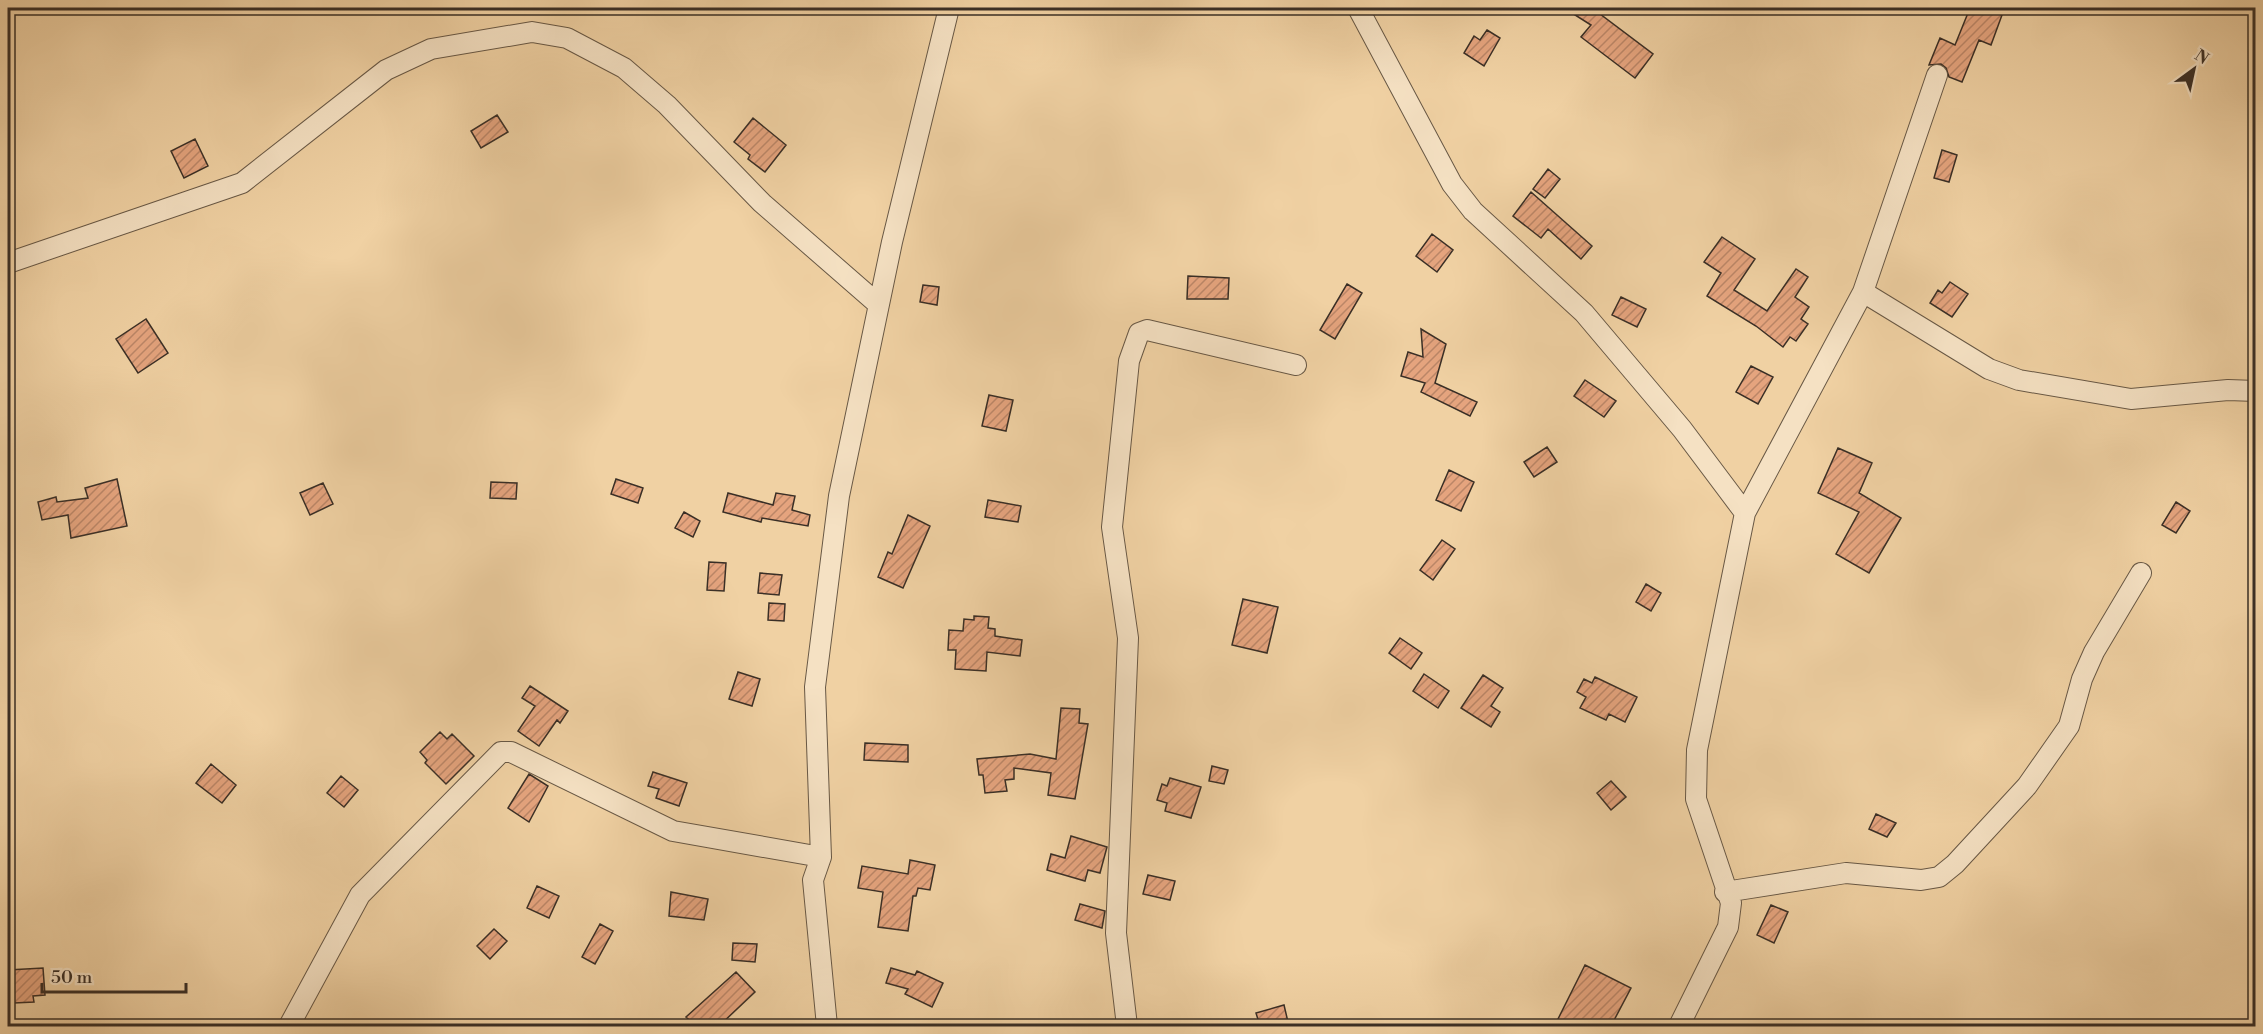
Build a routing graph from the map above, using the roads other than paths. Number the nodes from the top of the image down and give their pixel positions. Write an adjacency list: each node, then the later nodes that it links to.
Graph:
1 (949, 8): 6 (street)
2 (1358, 8): 9 (street)
3 (1937, 75): 5 (street)
4 (8, 263): 6 (street)
5 (1863, 292): 8 (street); 9 (street)
6 (879, 304): 11 (street)
7 (1296, 365): 15 (street)
8 (2256, 391)
9 (1745, 513): 12 (street)
10 (2141, 573): 12 (street)
11 (821, 856): 13 (street); 14 (street)
12 (1725, 892): 16 (street)
13 (290, 1026)
14 (827, 1026)
15 (1127, 1026)
16 (1679, 1026)

